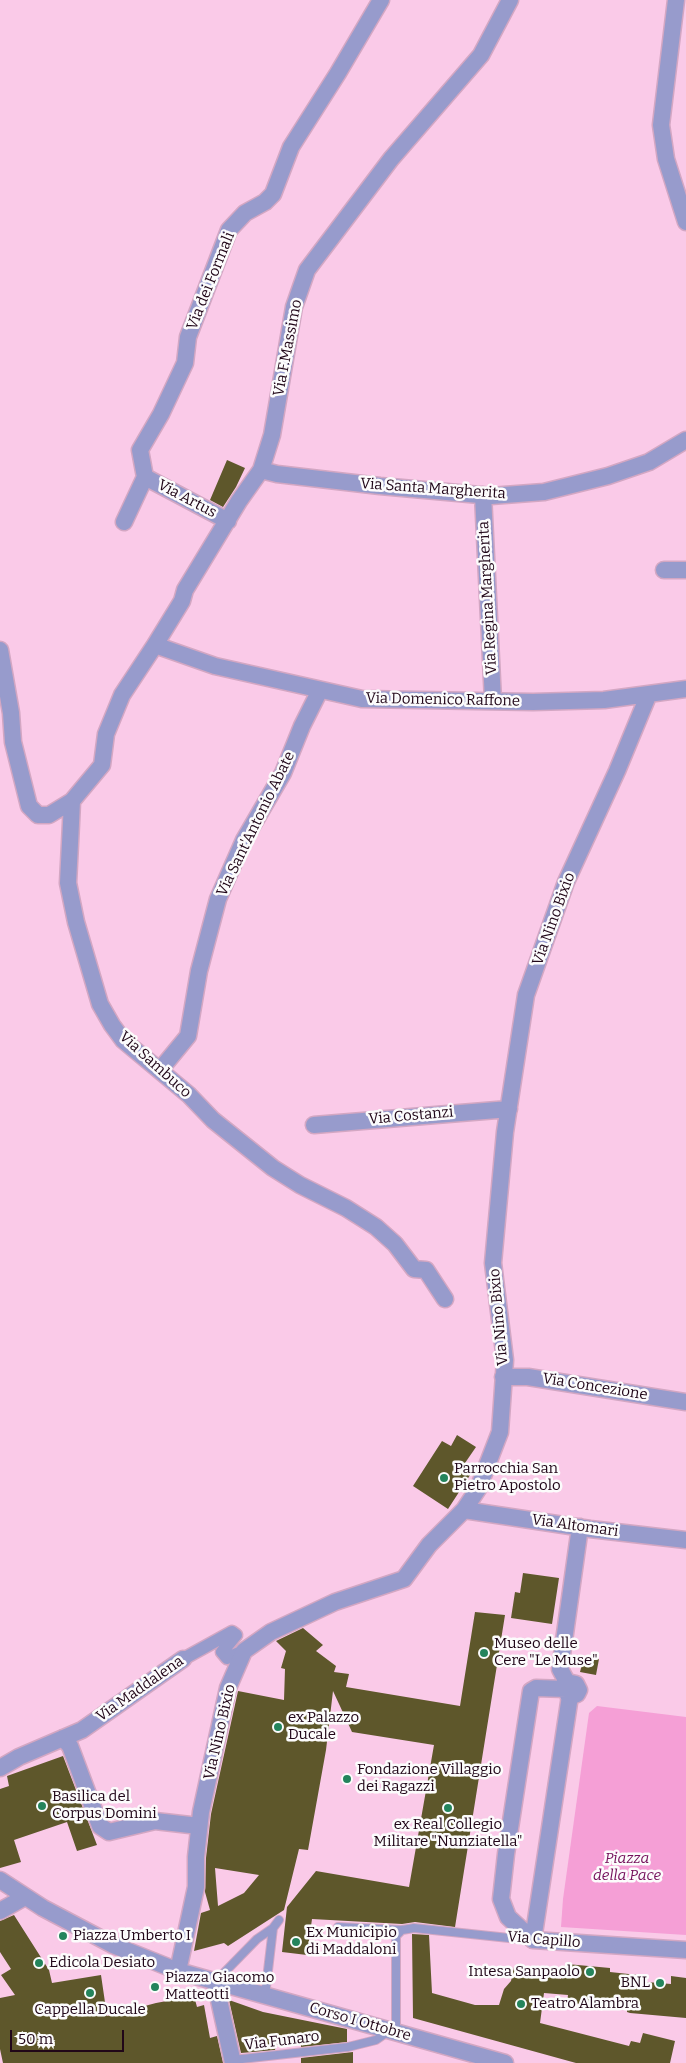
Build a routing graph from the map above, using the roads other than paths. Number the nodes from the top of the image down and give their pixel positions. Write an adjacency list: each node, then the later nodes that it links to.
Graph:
1 (381, 0): 7 (street, Via dei Formali)
2 (510, 0): 6 (street, Via F.Massimo)
3 (676, 0): 4 (street)
4 (686, 222)
5 (686, 440): 8 (street, Via Santa Margherita)
6 (261, 470): 8 (street, Via Santa Margherita); 9 (street, Via F.Massimo)
7 (145, 478): 9 (street, Via Artus); 10 (street)
8 (484, 495): 18 (street, Via Regina Margherita)
9 (228, 521): 13 (street, Via F.Massimo)
10 (124, 522)
11 (664, 570): 12 (street)
12 (686, 570)
13 (155, 645): 16 (street, Via Domenico Raffone); 19 (street)
14 (0, 650): 19 (street)
15 (686, 689): 17 (street, Via Domenico Raffone)
16 (320, 690): 18 (street, Via Domenico Raffone); 20 (street, Via Sant'Antonio Abate)
17 (648, 696): 18 (street, Via Domenico Raffone); 21 (street, Via Nino Bixio)
18 (493, 701)
19 (72, 801): 20 (street, Via Sambuco)
20 (160, 1070): 23 (street, Via Sambuco)
21 (509, 1110): 22 (street, Via Costanzi); 24 (street, Via Nino Bixio)
22 (314, 1125)
23 (445, 1300)
24 (503, 1377): 25 (street, Via Concezione); 26 (street, Via Nino Bixio)
25 (686, 1402)
26 (464, 1510): 27 (street, Via Altomari); 29 (street, Via Nino Bixio)
27 (580, 1528): 28 (street, Via Altomari); 31 (street)
28 (686, 1540)
29 (244, 1651): 30 (street, Via Maddalena); 34 (street, Via Nino Bixio)
30 (183, 1659): 32 (street, Via Maddalena)
31 (568, 1689): 42 (street); 42 (street)
32 (63, 1738): 33 (street, Via Maddalena); 34 (street)
33 (0, 1768)
34 (199, 1826): 44 (street, Via Nino Bixio)
35 (0, 1880): 36 (street)
36 (25, 1898): 37 (street); 44 (street)
37 (0, 1911)
38 (279, 1920): 40 (lane)
39 (338, 1927): 41 (lane, Via Capillo)
40 (273, 1928): 45 (lane); 46 (lane)
41 (402, 1930): 42 (lane, Via Capillo); 47 (lane)
42 (533, 1940): 43 (street, Via Capillo)
43 (686, 1950)
44 (178, 1970): 45 (street)
45 (215, 1982): 46 (street, Corso I Ottobre); 48 (street)
46 (265, 1996): 47 (street, Corso I Ottobre)
47 (393, 2032): 48 (lane, Via Funaro); 49 (street, Corso I Ottobre)
48 (233, 2062)
49 (505, 2063)

